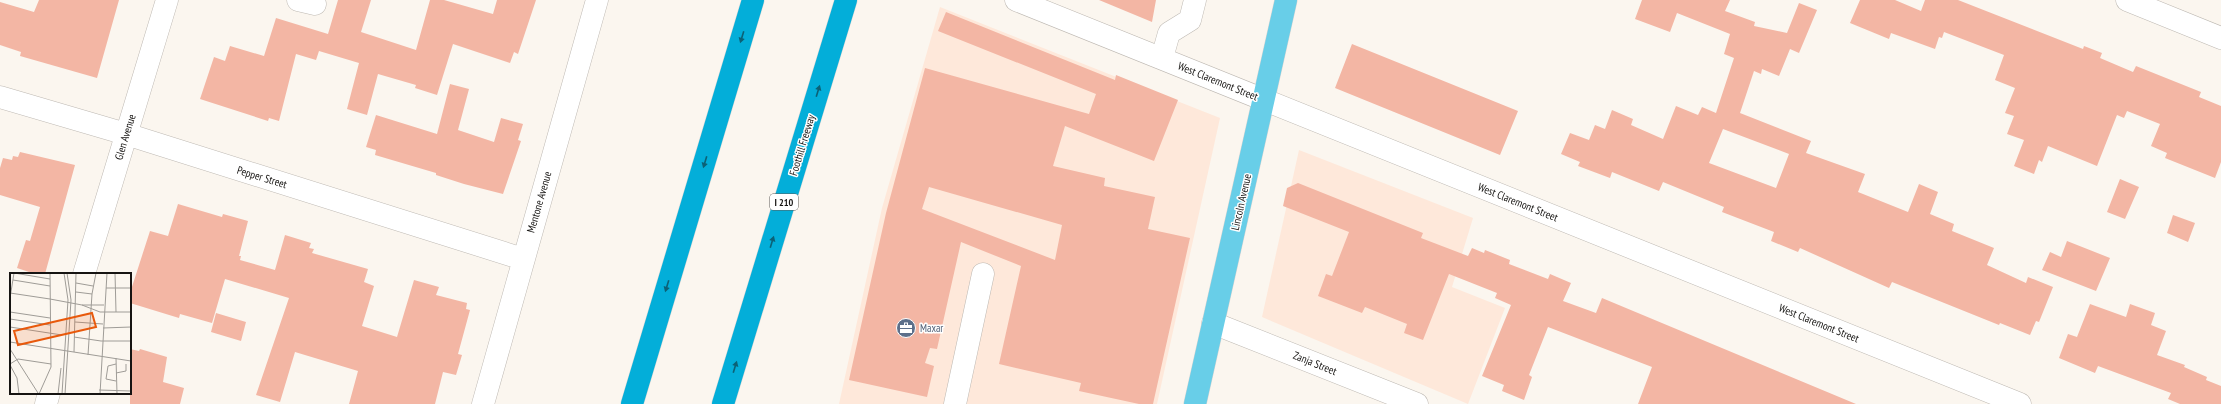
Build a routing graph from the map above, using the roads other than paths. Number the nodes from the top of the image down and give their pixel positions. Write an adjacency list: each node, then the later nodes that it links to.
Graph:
1 (167, 0): 13 (street, Glen Avenue)
2 (597, 0): 14 (street, Mentone Avenue)
3 (753, 0): 21 (highway, one-way to 21)
4 (846, 0): 22 (highway, Foothill Freeway / I 210, one-way to 4)
5 (1016, 0): 10 (street, West Claremont Street)
6 (1195, 0): 10 (street)
7 (1286, 0): 12 (main road, Lincoln Avenue)
8 (2126, 0): 9 (street)
9 (2221, 38)
10 (1162, 58): 12 (street, West Claremont Street)
11 (0, 97): 13 (street, Pepper Street)
12 (1264, 100): 17 (main road, Lincoln Avenue); 26 (street, West Claremont Street)
13 (126, 134): 14 (street, Pepper Street); 15 (street, Glen Avenue)
14 (523, 259): 20 (street, Mentone Avenue)
15 (84, 273)
16 (983, 274): 23 (street)
17 (1213, 323): 24 (main road, Lincoln Avenue); 25 (street, Zanja Street)
18 (49, 394): 19 (street)
19 (46, 404)
20 (483, 404)
21 (632, 404)
22 (723, 404)
23 (955, 404)
24 (1195, 404)
25 (1417, 404)
26 (2020, 404)

